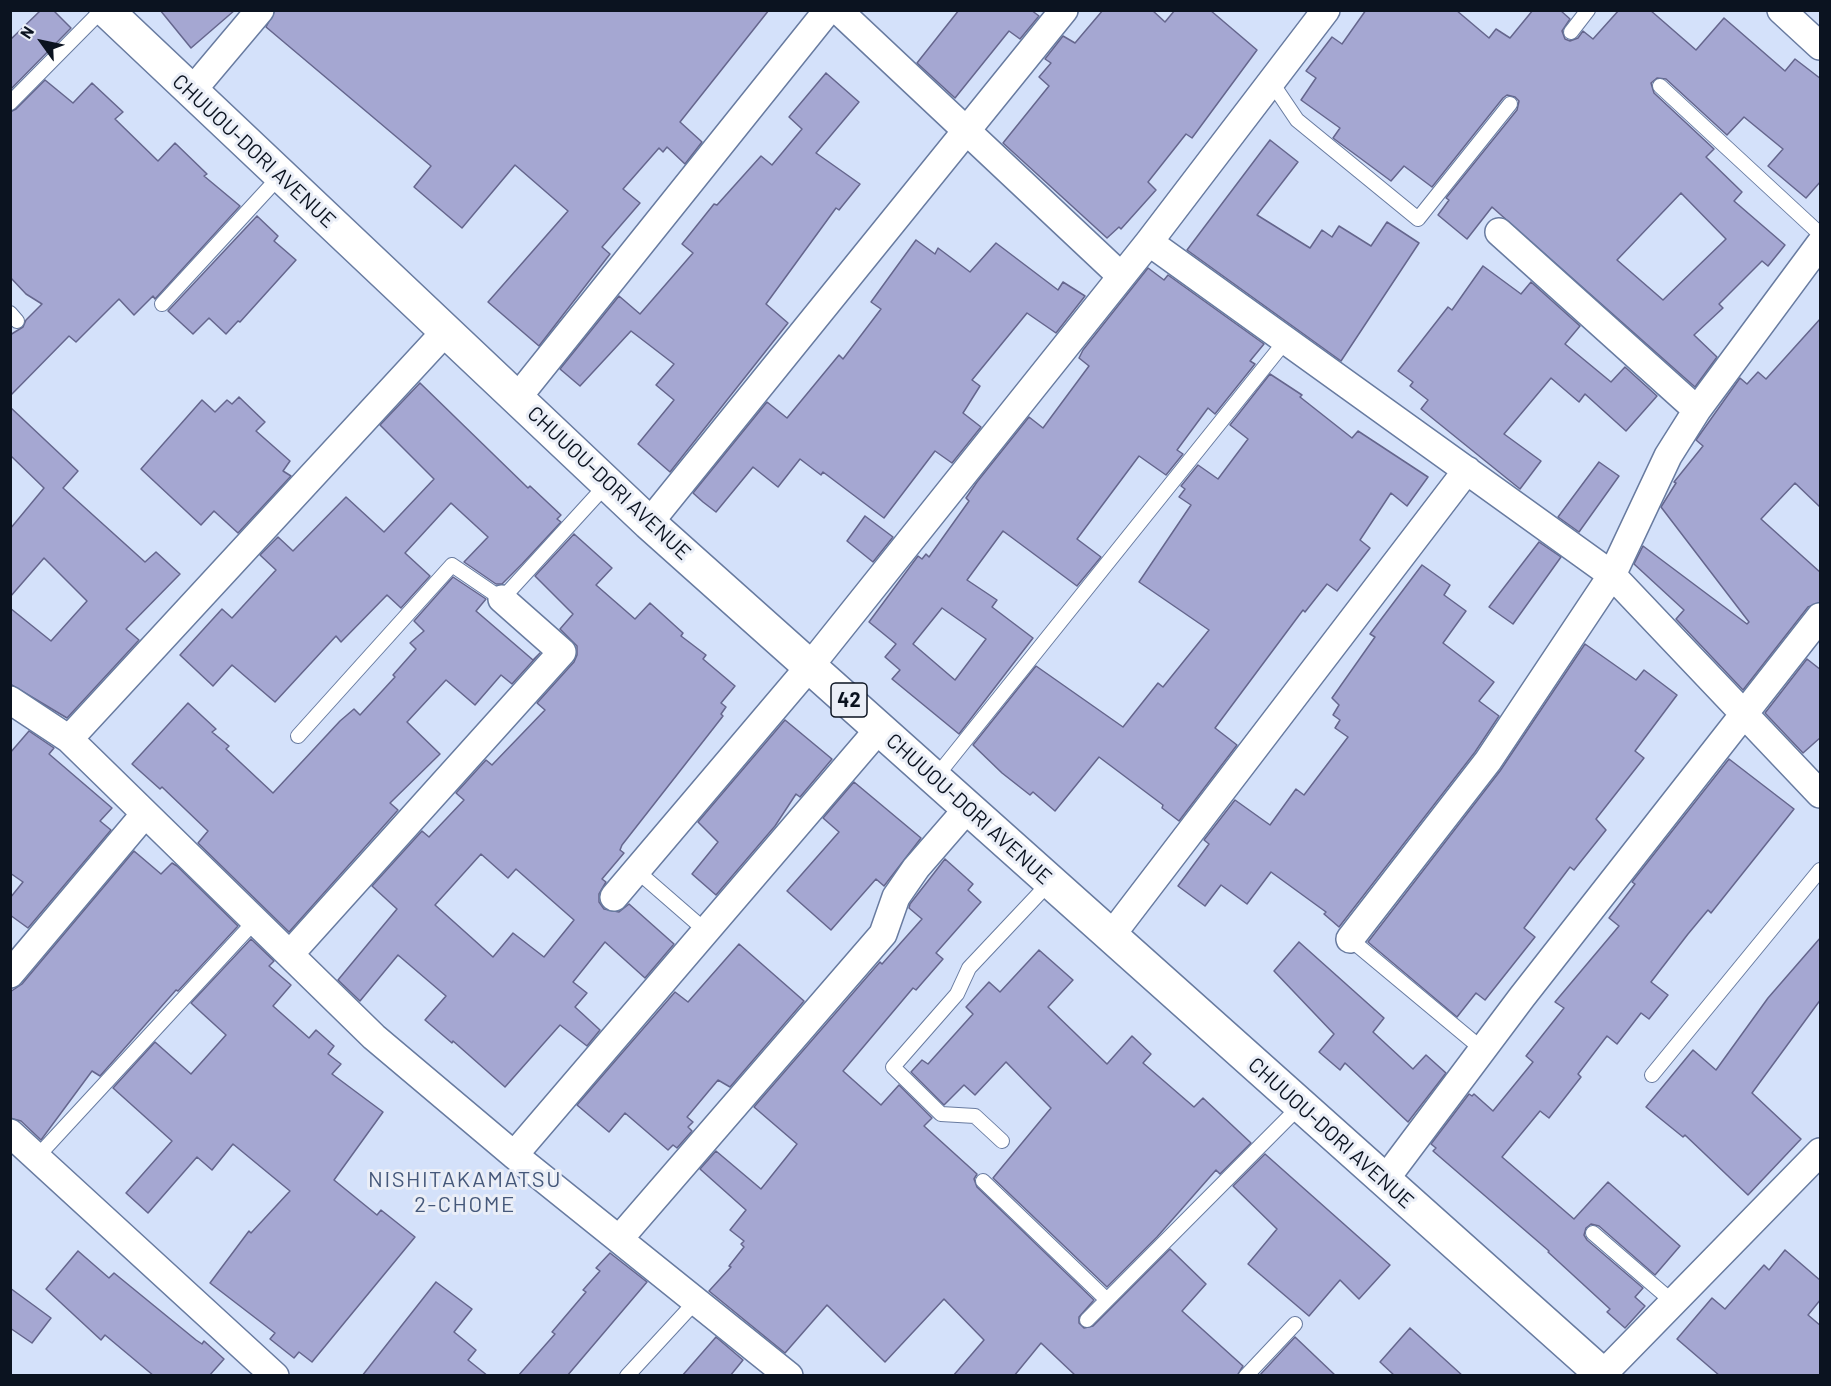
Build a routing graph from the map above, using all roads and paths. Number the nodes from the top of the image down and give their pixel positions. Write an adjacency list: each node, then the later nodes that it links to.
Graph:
1 (104, 10): 13 (highway, CHUUOU-DORI AVENUE / 42); 14 (lane)
2 (260, 10): 13 (street)
3 (828, 10): 26 (street)
4 (838, 10): 16 (street)
5 (1064, 10): 16 (street)
6 (1326, 10): 11 (street)
7 (1588, 10): 9 (lane)
8 (1780, 10): 10 (street)
9 (1571, 32)
10 (1821, 46)
11 (1272, 82): 15 (lane); 20 (street)
12 (1660, 86): 19 (lane)
13 (191, 92): 17 (highway, CHUUOU-DORI AVENUE / 42)
14 (10, 103)
15 (1509, 104)
16 (966, 131): 22 (street); 30 (street)
17 (280, 176): 23 (lane); 24 (highway, CHUUOU-DORI AVENUE / 42)
18 (1499, 231): 27 (street)
19 (1821, 234)
20 (1149, 242): 22 (street); 25 (street)
21 (1821, 244): 27 (street)
22 (1121, 276): 34 (street)
23 (162, 304)
24 (446, 331): 26 (highway, CHUUOU-DORI AVENUE / 42); 39 (street)
25 (1287, 339): 28 (street); 40 (lane)
26 (517, 398): 29 (highway, CHUUOU-DORI AVENUE / 42)
27 (1697, 410): 31 (street)
28 (1467, 470): 31 (street); 50 (street)
29 (607, 484): 30 (highway, CHUUOU-DORI AVENUE / 42); 32 (lane)
30 (649, 523): 34 (highway, CHUUOU-DORI AVENUE / 42)
31 (1612, 574): 36 (street); 51 (street)
32 (502, 599): 38 (lane); 52 (street)
33 (1821, 617): 36 (street)
34 (810, 666): 37 (highway, CHUUOU-DORI AVENUE / 42); 45 (street)
35 (10, 700): 39 (street)
36 (1744, 716): 41 (street); 54 (street)
37 (879, 729): 40 (highway, CHUUOU-DORI AVENUE / 42); 49 (street)
38 (298, 736)
39 (69, 739): 43 (street)
40 (935, 778): 42 (highway, CHUUOU-DORI AVENUE / 42)
41 (1821, 794)
42 (968, 808): 46 (highway, CHUUOU-DORI AVENUE / 42); 65 (street)
43 (144, 814): 48 (street); 53 (street)
44 (1821, 870): 55 (lane)
45 (637, 871): 47 (street); 49 (lane)
46 (1050, 882): 50 (highway, CHUUOU-DORI AVENUE / 42); 58 (lane)
47 (614, 897)
48 (255, 921): 52 (street); 61 (lane)
49 (706, 932): 60 (street)
50 (1110, 937): 56 (highway, CHUUOU-DORI AVENUE / 42)
51 (1350, 939): 54 (lane)
52 (290, 954): 60 (street)
53 (10, 974)
54 (1482, 1049): 63 (street)
55 (1652, 1075)
56 (1300, 1106): 63 (highway, CHUUOU-DORI AVENUE / 42); 67 (lane)
57 (10, 1133): 61 (street)
58 (1002, 1141)
59 (1821, 1152): 68 (street)
60 (514, 1155): 65 (street)
61 (37, 1157): 72 (street)
62 (983, 1181): 67 (lane)
63 (1384, 1181): 71 (highway, CHUUOU-DORI AVENUE / 42)
64 (1593, 1233): 68 (lane)
65 (620, 1238): 66 (street)
66 (697, 1300): 73 (lane); 74 (street)
67 (1107, 1300): 69 (lane)
68 (1673, 1302): 71 (street)
69 (1086, 1320)
70 (1295, 1324): 75 (lane)
71 (1604, 1375)
72 (275, 1376)
73 (627, 1376)
74 (789, 1376)
75 (1246, 1376)

